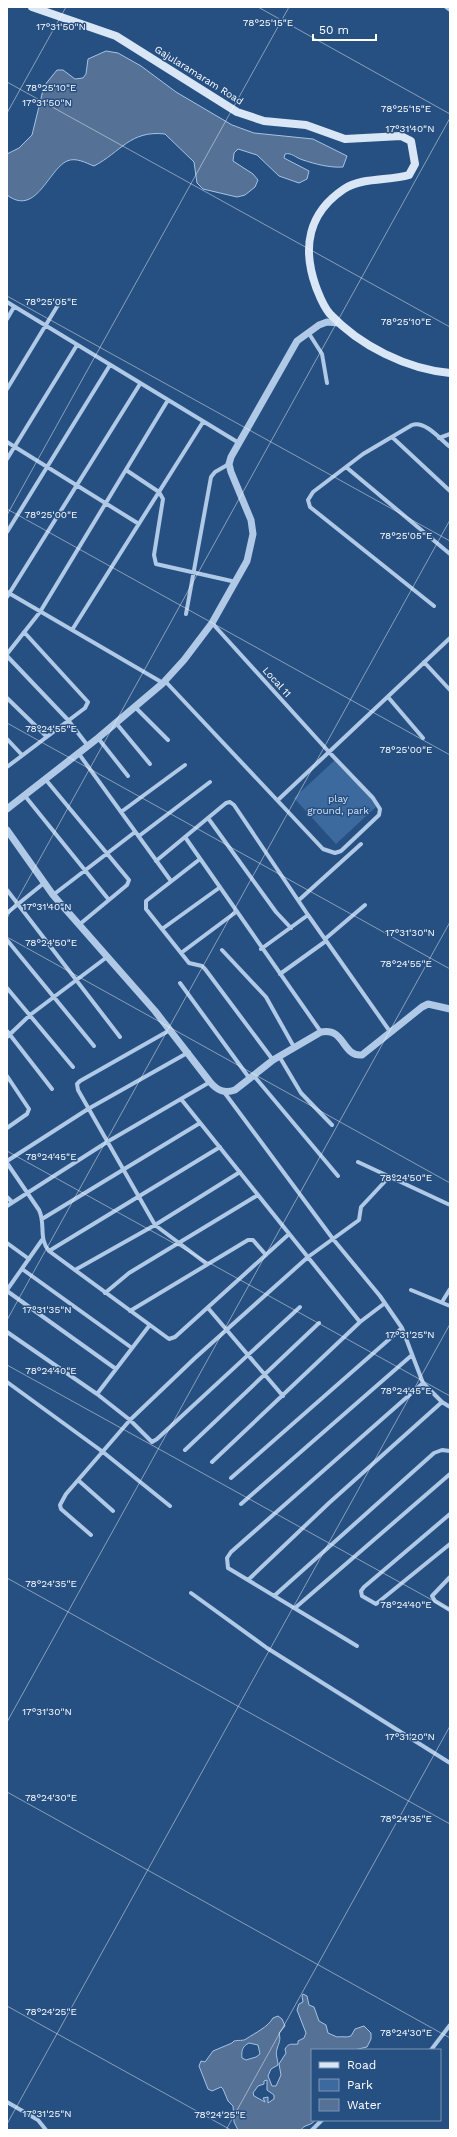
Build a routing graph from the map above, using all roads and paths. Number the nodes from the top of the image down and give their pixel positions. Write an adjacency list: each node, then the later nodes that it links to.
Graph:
1 (32, 7): 8 (main road, Gajularamaram Road)
2 (446, 7): 3 (street)
3 (450, 10)
4 (61, 300): 9 (street)
5 (7, 302): 6 (street)
6 (14, 307): 7 (street); 9 (street)
7 (7, 319)
8 (339, 323): 10 (street); 13 (main road, Gajularamaram Road)
9 (46, 326): 11 (street); 16 (street)
10 (308, 332): 14 (street); 23 (street)
11 (77, 345): 12 (street); 24 (street)
12 (110, 365): 15 (street); 28 (street)
13 (450, 373)
14 (327, 383)
15 (140, 384): 17 (street); 31 (street)
16 (7, 389)
17 (168, 400): 18 (street); 30 (street)
18 (204, 422): 23 (street); 33 (street)
19 (450, 434): 21 (street)
20 (392, 437): 21 (street); 29 (street); 32 (street)
21 (439, 438): 25 (street)
22 (7, 442): 24 (street)
23 (239, 443): 27 (street)
24 (15, 447): 26 (street); 28 (street)
25 (450, 447)
26 (7, 459)
27 (229, 464): 38 (street); 39 (street)
28 (47, 467): 31 (street); 36 (street)
29 (346, 467): 37 (street); 41 (street)
30 (126, 470): 33 (street); 34 (street)
31 (77, 485): 34 (street); 40 (street)
32 (450, 490)
33 (159, 492): 35 (street); 38 (street)
34 (106, 503): 35 (street); 42 (street)
35 (139, 524): 45 (street)
36 (7, 532)
37 (450, 554)
38 (194, 572): 39 (street); 43 (street)
39 (237, 582): 44 (street)
40 (8, 594): 42 (street)
41 (434, 606)
42 (40, 612): 45 (street); 46 (street)
43 (186, 614)
44 (212, 623): 50 (street); 63 (street, Local 11)
45 (72, 630): 50 (street)
46 (24, 632): 48 (street); 55 (street)
47 (450, 638): 49 (street)
48 (7, 655): 55 (street)
49 (424, 662): 51 (street); 52 (street)
50 (164, 682): 54 (street); 73 (street)
51 (450, 690)
52 (388, 697): 59 (street); 63 (street)
53 (7, 698): 57 (street)
54 (135, 707): 56 (street); 61 (street)
55 (68, 720): 57 (street); 62 (street)
56 (116, 723): 58 (street); 66 (street)
57 (46, 736): 65 (street)
58 (98, 738): 62 (street); 69 (street)
59 (423, 738)
60 (7, 739): 65 (street)
61 (168, 740)
62 (88, 746): 64 (street)
63 (329, 752): 73 (street); 73 (street, Local 11)
64 (78, 754): 70 (street); 75 (street)
65 (22, 755): 68 (street)
66 (150, 764)
67 (185, 765): 75 (street)
68 (7, 767)
69 (128, 776)
70 (46, 780): 72 (street); 82 (street)
71 (210, 782): 79 (street)
72 (25, 796): 74 (street); 85 (street)
73 (279, 799)
74 (7, 809)
75 (121, 812): 78 (street)
76 (208, 818): 80 (street); 92 (street); 99 (street)
77 (7, 830): 87 (street)
78 (135, 832): 79 (street); 82 (street)
79 (139, 836): 84 (street)
80 (185, 837): 83 (street); 84 (street)
81 (361, 844): 92 (street)
82 (107, 854): 85 (street); 91 (street)
83 (200, 860): 86 (street); 88 (street)
84 (156, 861): 86 (street)
85 (85, 870): 90 (street); 91 (street)
86 (171, 881): 100 (street)
87 (44, 883): 90 (street); 93 (street)
88 (218, 888): 95 (street); 100 (street)
89 (7, 890): 93 (street)
90 (53, 895): 98 (street)
91 (109, 900): 98 (street)
92 (299, 900): 97 (street)
93 (18, 904): 96 (street); 108 (street)
94 (365, 905): 102 (street)
95 (236, 912): 103 (street); 105 (street)
96 (7, 913)
97 (308, 915): 99 (street); 102 (street)
98 (80, 924): 106 (street)
99 (291, 928): 103 (street)
100 (162, 929): 105 (street)
101 (7, 940): 111 (street)
102 (326, 940): 107 (street); 116 (street)
103 (262, 949): 107 (street)
104 (222, 950): 120 (street)
105 (181, 953): 122 (street)
106 (107, 957): 108 (street); 114 (street)
107 (280, 974): 115 (street)
108 (77, 980): 111 (street); 118 (street)
109 (180, 984): 125 (street)
110 (7, 988): 113 (street)
111 (54, 996): 113 (street); 119 (street)
112 (450, 1009): 116 (street)
113 (30, 1016): 117 (street); 123 (street)
114 (170, 1029): 121 (street); 130 (street)
115 (321, 1032): 116 (street); 120 (street)
116 (391, 1033)
117 (8, 1034): 127 (street)
118 (120, 1037)
119 (94, 1046)
120 (294, 1047): 122 (street)
121 (189, 1052): 126 (street); 130 (street)
122 (276, 1058): 125 (street); 132 (street)
123 (73, 1068)
124 (7, 1076): 133 (street)
125 (252, 1077): 128 (street); 140 (street)
126 (210, 1082): 128 (street); 129 (street)
127 (52, 1089)
128 (223, 1092): 152 (street)
129 (181, 1099): 131 (street); 134 (street)
130 (88, 1109): 134 (street); 136 (street)
131 (200, 1123): 135 (street); 138 (street)
132 (332, 1125)
133 (8, 1126)
134 (107, 1142): 138 (street); 142 (street)
135 (220, 1147): 139 (street); 144 (street)
136 (7, 1162): 142 (street)
137 (358, 1162): 141 (street)
138 (124, 1171): 144 (street); 149 (street)
139 (240, 1172): 143 (street); 150 (street)
140 (338, 1176)
141 (389, 1177): 147 (street); 152 (street)
142 (28, 1191): 146 (street); 149 (street)
143 (258, 1195): 151 (street); 155 (street)
144 (138, 1196): 150 (street); 156 (street)
145 (7, 1197): 146 (street)
146 (12, 1202): 148 (street)
147 (450, 1205)
148 (7, 1206)
149 (42, 1219): 153 (street)
150 (155, 1225): 155 (street); 162 (street)
151 (290, 1234): 157 (street); 158 (street)
152 (333, 1239): 158 (street); 168 (street)
153 (42, 1240): 156 (street); 159 (street)
154 (7, 1243): 159 (street)
155 (178, 1243): 160 (street); 166 (street)
156 (49, 1251): 162 (street)
157 (266, 1255): 160 (street); 171 (street)
158 (308, 1257): 173 (street); 177 (street)
159 (29, 1259): 161 (street)
160 (207, 1264): 172 (street)
161 (22, 1269): 164 (street); 179 (street)
162 (75, 1270): 166 (street)
163 (450, 1289): 167 (street)
164 (7, 1290): 182 (street)
165 (411, 1290): 167 (street)
166 (105, 1293): 172 (street)
167 (442, 1302): 169 (street)
168 (385, 1303): 173 (street); 176 (street)
169 (450, 1306)
170 (300, 1307): 180 (street)
171 (208, 1308): 175 (street); 177 (street)
172 (130, 1311): 175 (street)
173 (360, 1322): 187 (street)
174 (319, 1323): 183 (street)
175 (149, 1326): 179 (street)
176 (402, 1328): 181 (street); 196 (street)
177 (226, 1330): 180 (street); 190 (street)
178 (7, 1332): 186 (street)
179 (132, 1348): 182 (street)
180 (247, 1354): 183 (street); 190 (street)
181 (412, 1355): 185 (street); 198 (street)
182 (116, 1369): 186 (street)
183 (264, 1375): 187 (street); 191 (street)
184 (7, 1382): 193 (street)
185 (423, 1384): 188 (street); 205 (street)
186 (97, 1394): 190 (street)
187 (283, 1396): 194 (street)
188 (442, 1402): 189 (street); 205 (street)
189 (450, 1407)
190 (130, 1420): 193 (street)
191 (185, 1450)
192 (450, 1451): 207 (street)
193 (103, 1452): 197 (street); 199 (street)
194 (212, 1462)
195 (450, 1474): 208 (street)
196 (230, 1478)
197 (78, 1480): 200 (street); 202 (street)
198 (241, 1504)
199 (170, 1506)
200 (113, 1511)
201 (450, 1514): 203 (street)
202 (91, 1535)
203 (450, 1544)
204 (450, 1577): 209 (street)
205 (248, 1580): 207 (street)
206 (191, 1594): 211 (street)
207 (274, 1596): 208 (street)
208 (295, 1608): 210 (street)
209 (450, 1610)
210 (357, 1646)
211 (450, 1763)
212 (450, 2025): 213 (street)
213 (432, 2049)
214 (7, 2102): 216 (street)
215 (321, 2121): 217 (street)
216 (46, 2130)
217 (312, 2130)

